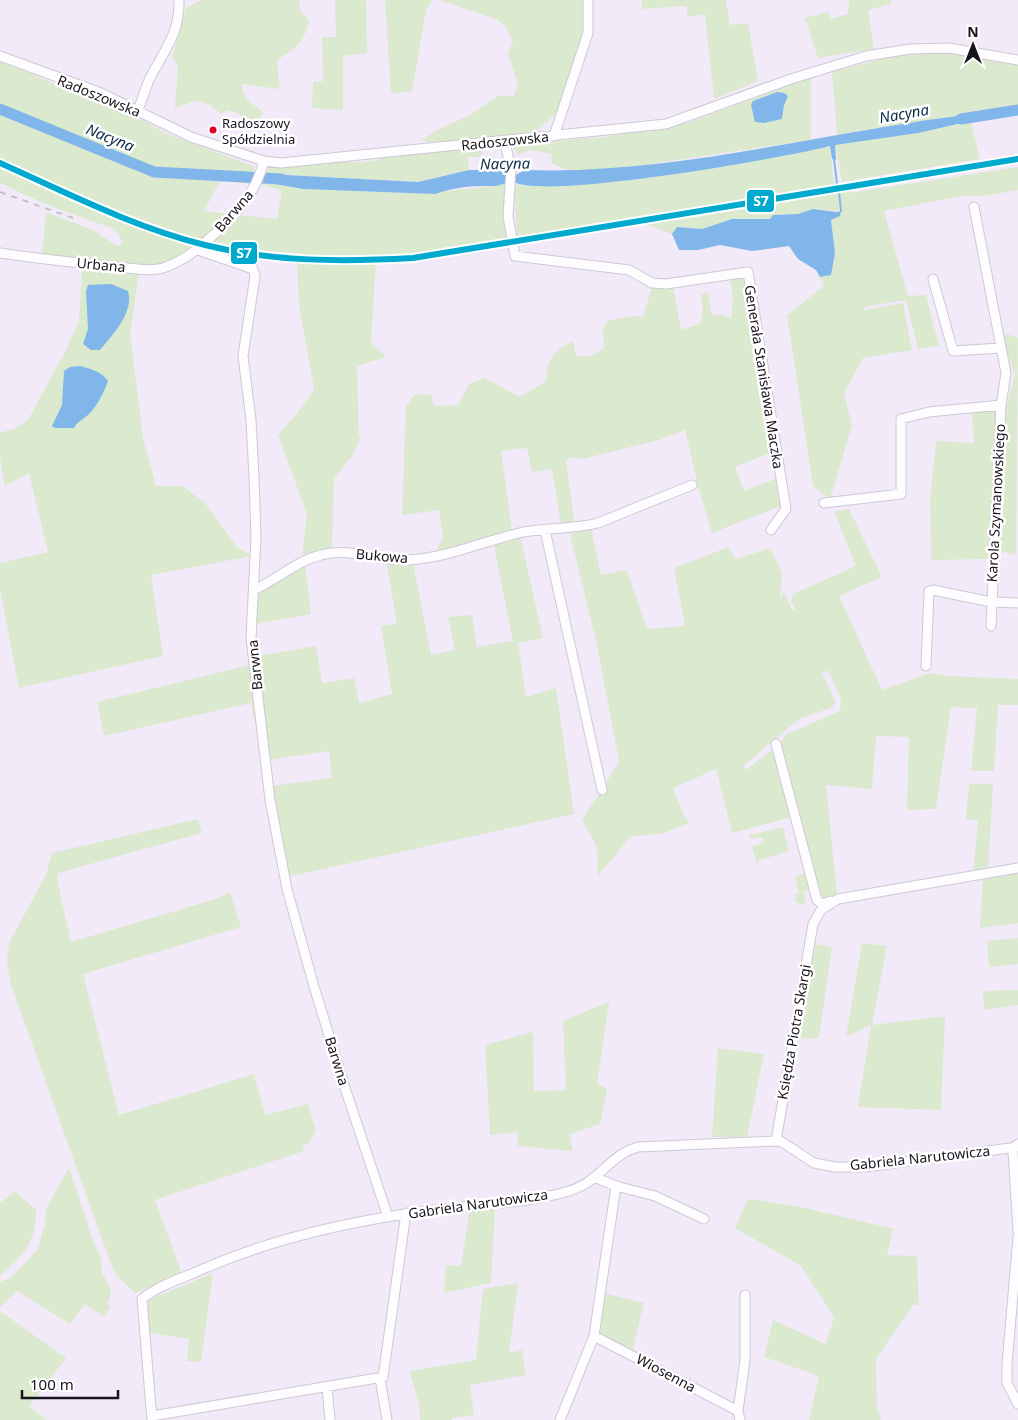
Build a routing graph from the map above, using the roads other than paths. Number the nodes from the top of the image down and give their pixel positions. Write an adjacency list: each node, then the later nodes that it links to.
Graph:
1 (179, 0): 5 (street)
2 (588, 0): 6 (street)
3 (0, 56): 5 (street, Radoszowska)
4 (1018, 60): 6 (street, Radoszowska)
5 (138, 110): 8 (street, Radoszowska)
6 (554, 136): 7 (street, Radoszowska)
7 (505, 142): 8 (street, Radoszowska); 18 (street, Generała Stanisława Maczka)
8 (264, 161): 10 (street, Barwna)
9 (974, 207): 13 (street, Karola Szymanowskiego)
10 (198, 250): 11 (street, Urbana); 19 (street, Barwna)
11 (0, 253)
12 (933, 279): 13 (street)
13 (1000, 348): 14 (street, Karola Szymanowskiego)
14 (1000, 404): 16 (street, Karola Szymanowskiego); 20 (street, Karola Szymanowskiego)
15 (692, 485): 17 (street, Bukowa)
16 (824, 503)
17 (545, 530): 19 (street, Bukowa); 25 (street)
18 (771, 530)
19 (254, 590): 35 (street, Barwna)
20 (990, 602): 21 (street, Karola Szymanowskiego); 22 (street, Karola Szymanowskiego); 23 (street, Karola Szymanowskiego)
21 (1018, 603)
22 (991, 626)
23 (926, 666)
24 (776, 744): 27 (street, Księdza Piotra Skargi)
25 (602, 790)
26 (1018, 868): 28 (street, Księdza Piotra Skargi)
27 (812, 885): 28 (street, Księdza Piotra Skargi); 29 (street, Księdza Piotra Skargi)
28 (838, 899): 29 (street, Księdza Piotra Skargi)
29 (813, 924): 30 (street, Księdza Piotra Skargi)
30 (776, 1141): 31 (street, Gabriela Narutowicza); 32 (street, Gabriela Narutowicza)
31 (1017, 1146): 37 (street)
32 (596, 1178): 33 (street); 34 (street, Gabriela Narutowicza)
33 (616, 1186): 36 (street); 40 (street)
34 (406, 1213): 35 (street, Gabriela Narutowicza); 41 (street)
35 (388, 1217): 45 (street, Gabriela Narutowicza)
36 (704, 1219)
37 (1018, 1231)
38 (1018, 1237): 43 (street)
39 (745, 1295): 44 (street, Wiosenna)
40 (594, 1336): 44 (street, Wiosenna); 48 (street)
41 (380, 1378): 42 (street); 47 (street)
42 (327, 1387): 45 (street); 46 (street)
43 (1018, 1404)
44 (739, 1415)
45 (152, 1418)
46 (330, 1420)
47 (387, 1420)
48 (560, 1420)

